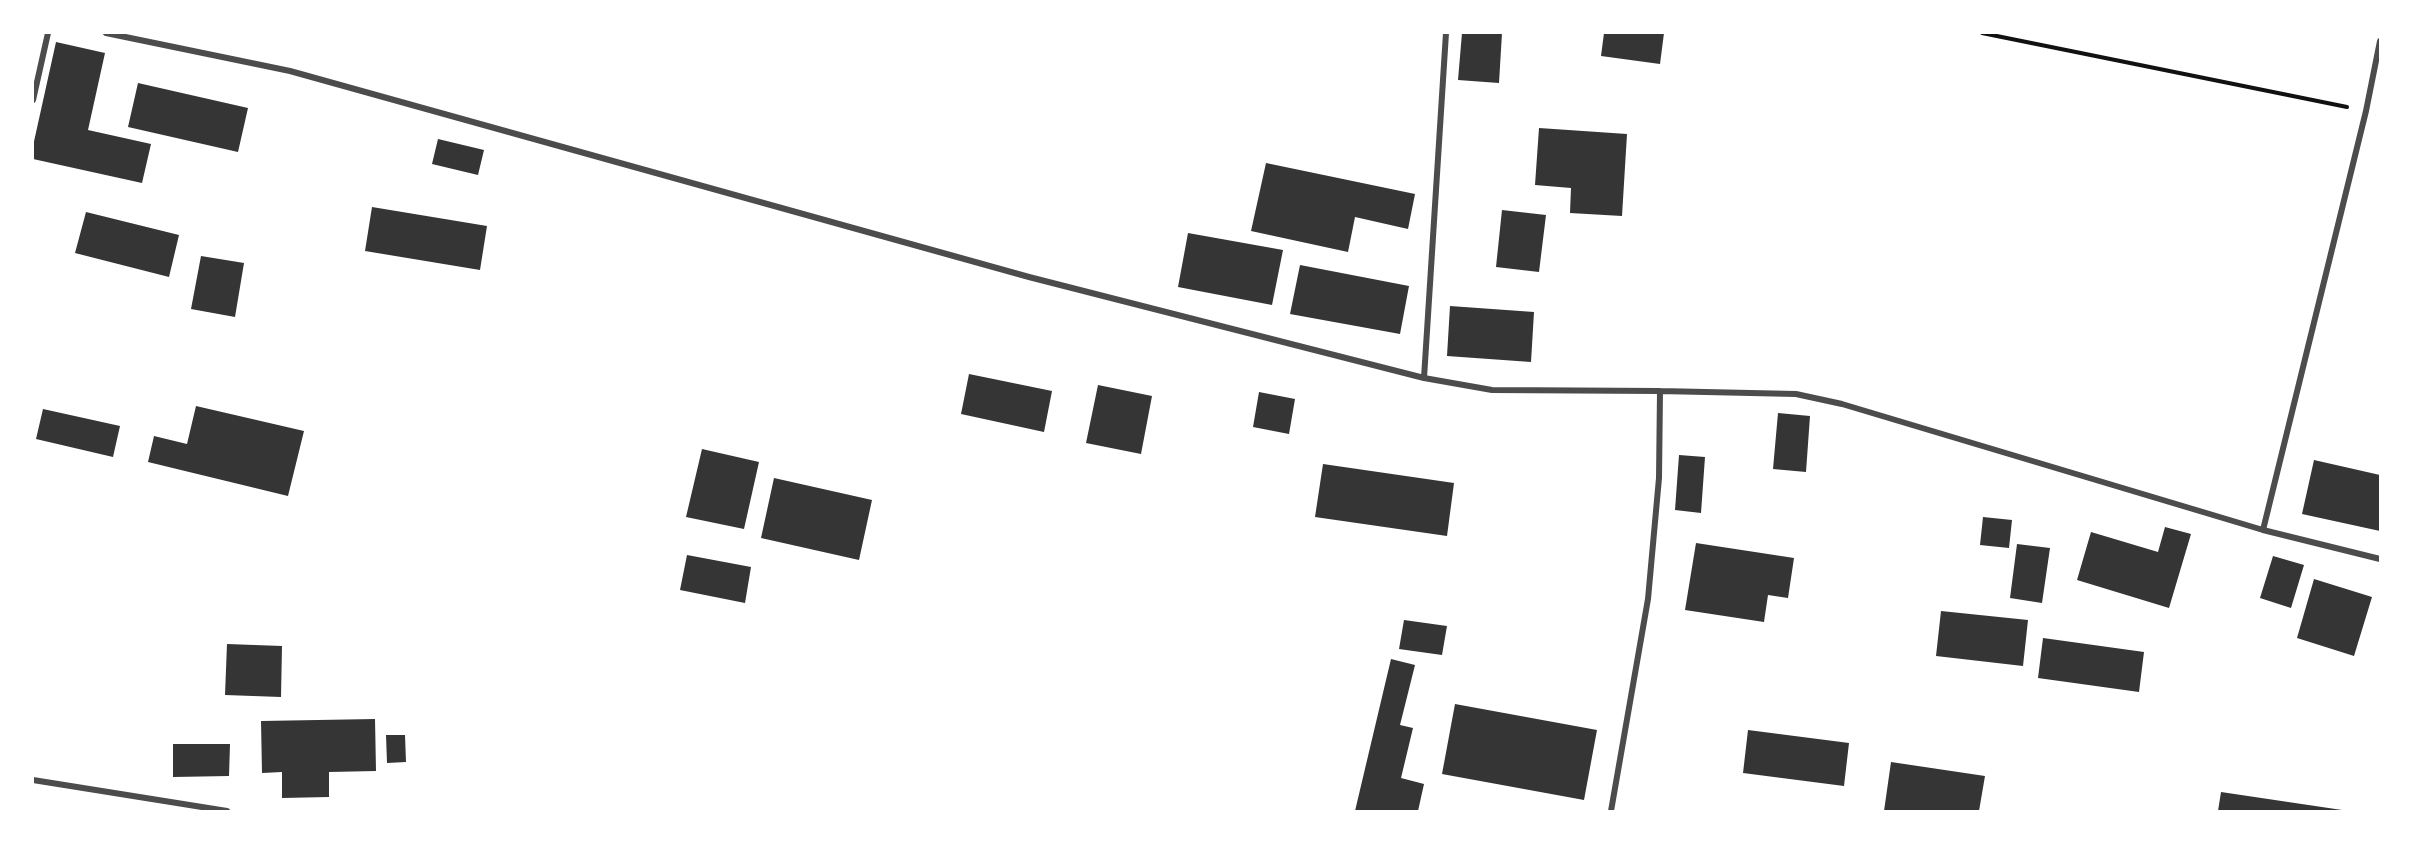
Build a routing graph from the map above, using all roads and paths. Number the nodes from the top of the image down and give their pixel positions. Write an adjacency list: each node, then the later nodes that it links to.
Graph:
1 (48, 33): 6 (street)
2 (106, 33): 8 (street)
3 (1446, 33): 8 (street)
4 (1982, 33): 7 (path)
5 (2380, 41): 7 (street)
6 (33, 100)
7 (2366, 111): 10 (street)
8 (1424, 378): 9 (street)
9 (1660, 391): 10 (street); 14 (street)
10 (2263, 530): 11 (street)
11 (2380, 559)
12 (33, 780): 13 (street)
13 (227, 811)
14 (1611, 811)

